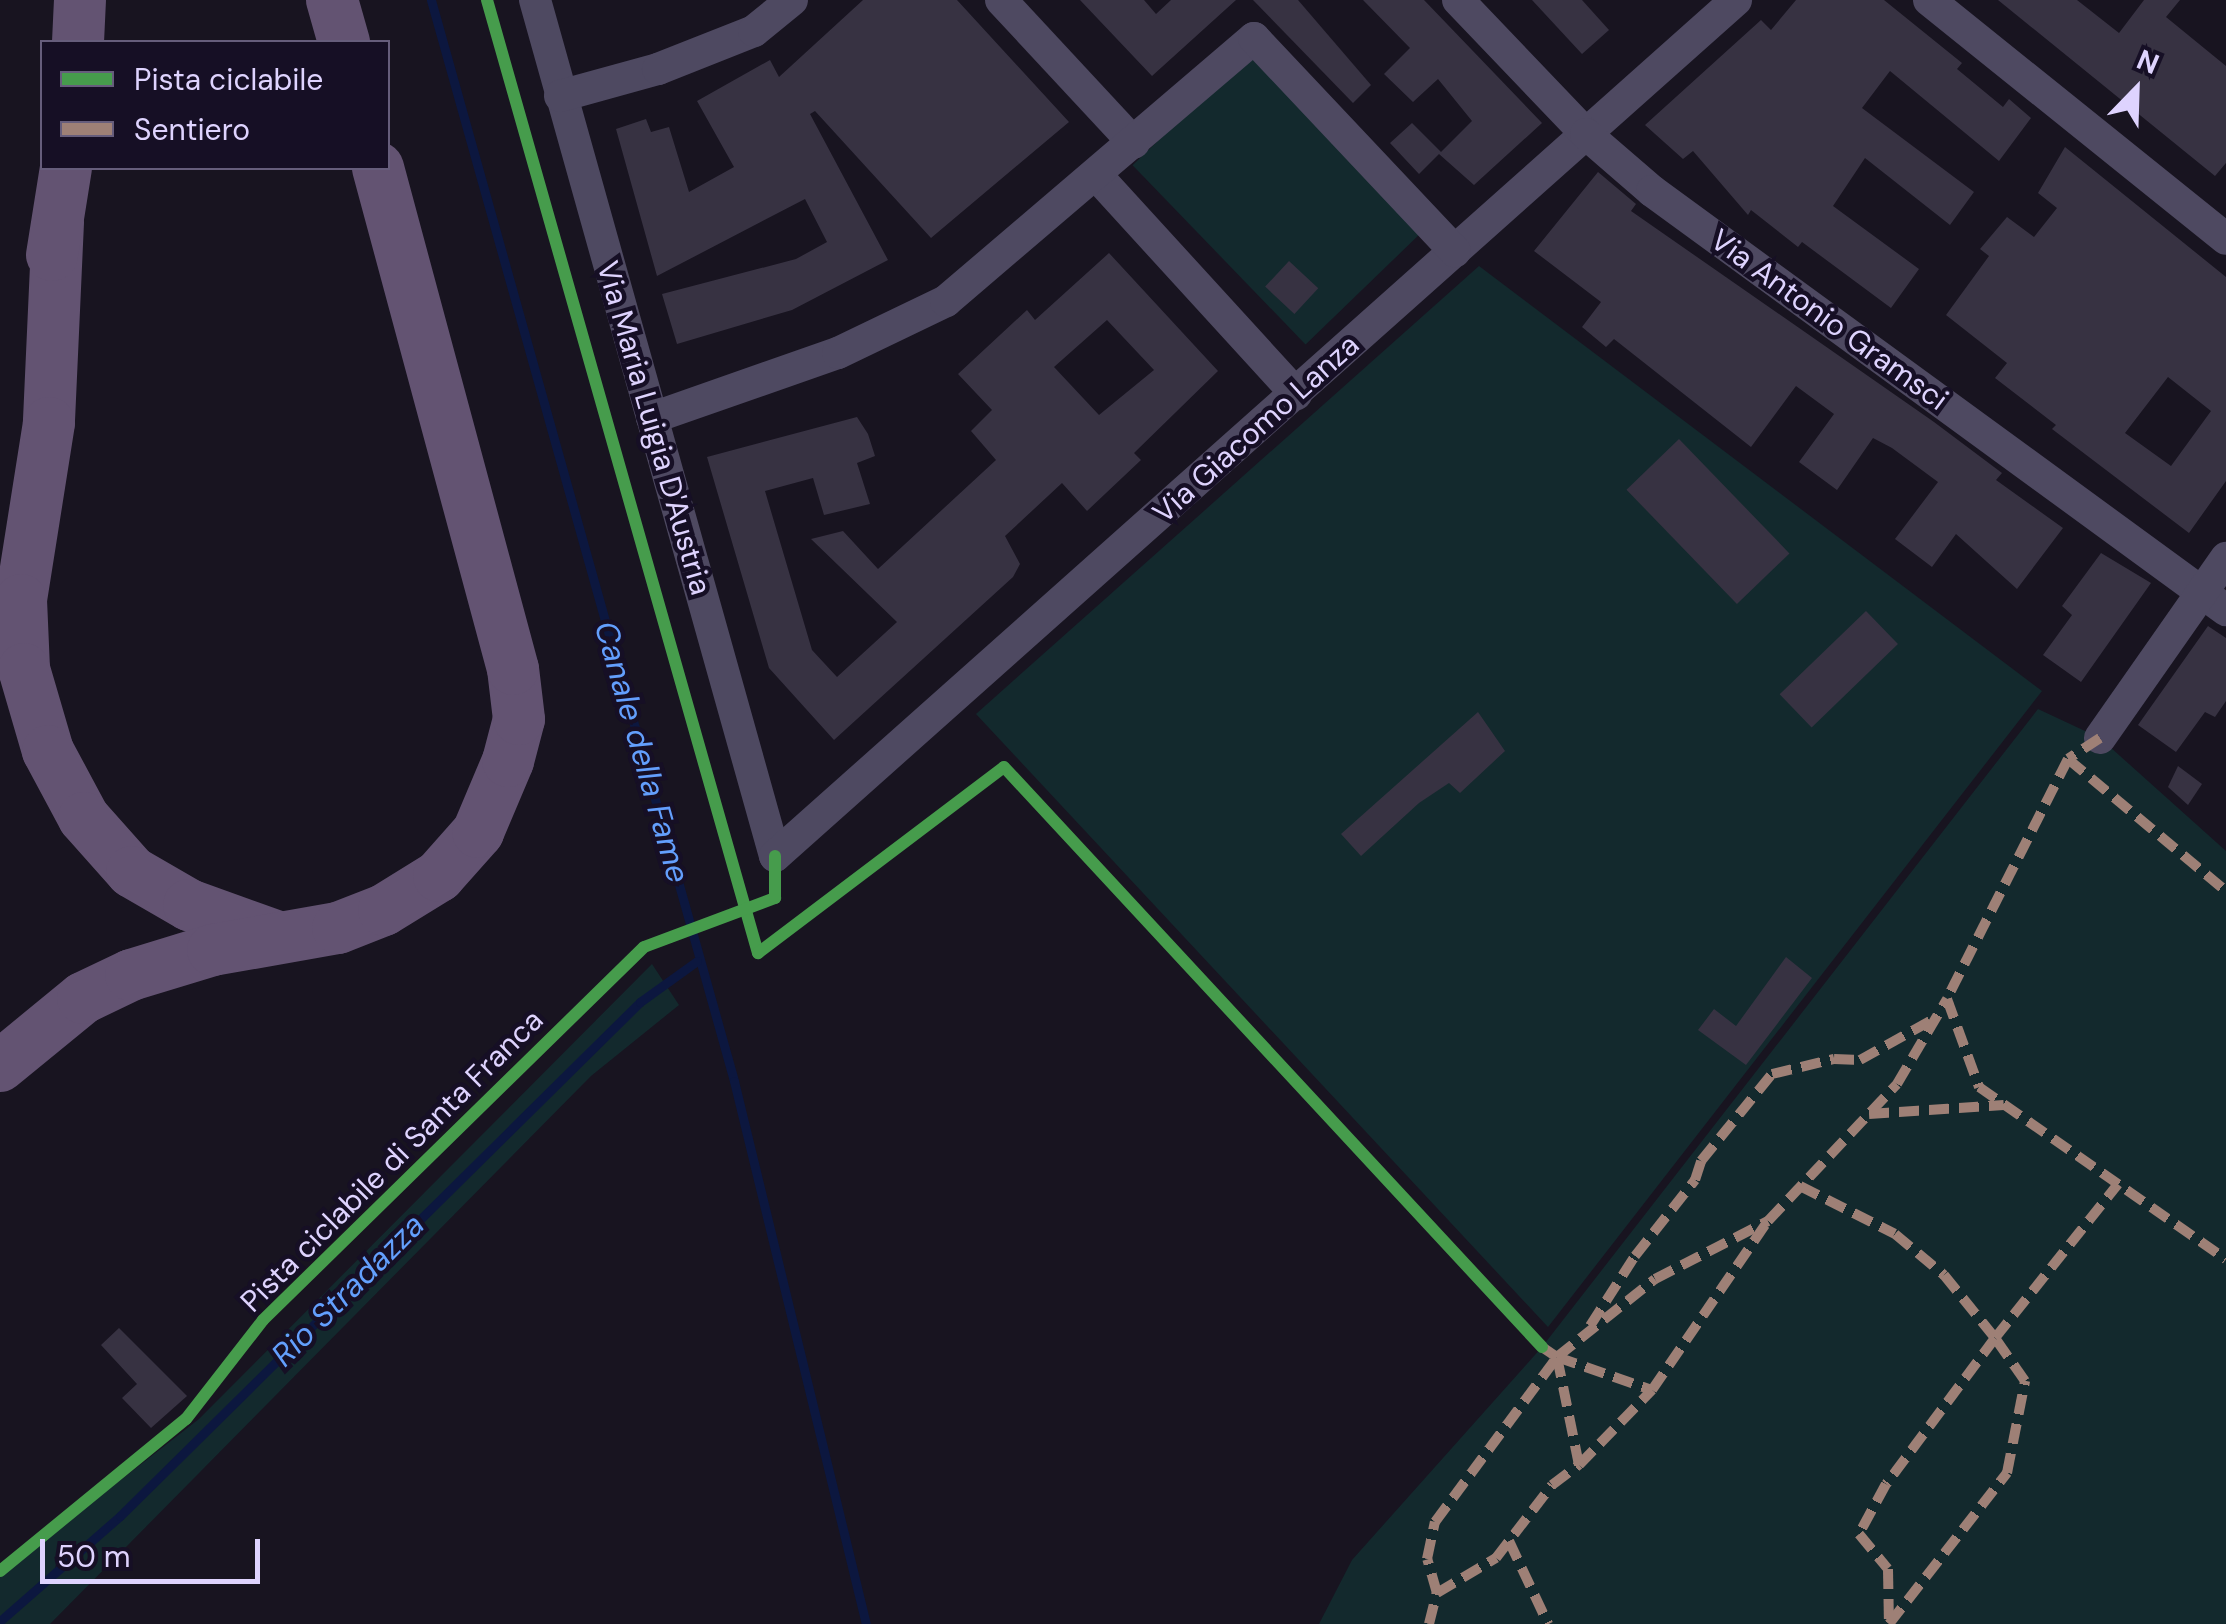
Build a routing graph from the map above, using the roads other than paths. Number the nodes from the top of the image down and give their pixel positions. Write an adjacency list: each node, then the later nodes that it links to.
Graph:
1 (80, 0): 9 (main road)
2 (332, 0): 10 (main road)
3 (535, 0): 11 (street, Via Maria Luigia D'Austria)
4 (792, 0): 11 (street)
5 (1001, 0): 13 (street)
6 (1458, 0): 12 (street, Via Antonio Gramsci)
7 (1736, 0): 12 (street, Via Giacomo Lanza)
8 (1951, 6): 17 (street)
9 (78, 40)
10 (343, 40)
11 (560, 96): 21 (street, Via Maria Luigia D'Austria)
12 (1586, 134): 19 (street, Via Giacomo Lanza); 24 (street, Via Antonio Gramsci)
13 (1134, 143): 16 (street); 19 (street)
14 (66, 170): 18 (main road)
15 (379, 170): 27 (main road)
16 (1098, 177): 20 (street); 21 (street)
17 (2219, 220)
18 (58, 222): 22 (main road); 27 (main road)
19 (1455, 252): 20 (street, Via Giacomo Lanza)
20 (1296, 394): 26 (street, Via Giacomo Lanza)
21 (652, 418): 26 (street, Via Maria Luigia D'Austria)
22 (0, 536)
23 (2226, 558): 24 (street)
24 (2214, 601): 25 (street)
25 (2100, 738)
26 (775, 856)
27 (275, 936): 28 (main road)
28 (0, 1066)

